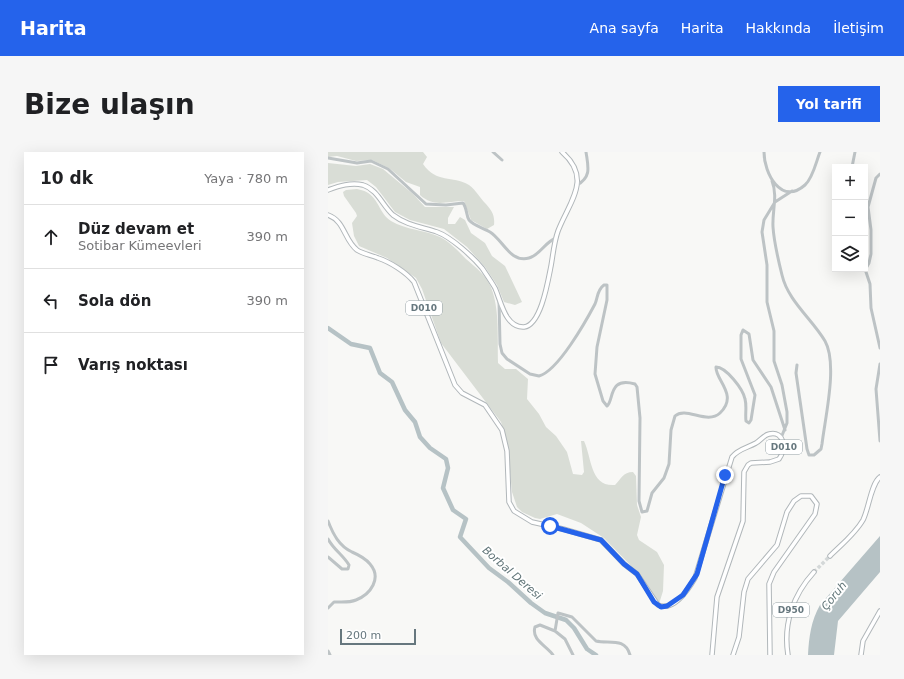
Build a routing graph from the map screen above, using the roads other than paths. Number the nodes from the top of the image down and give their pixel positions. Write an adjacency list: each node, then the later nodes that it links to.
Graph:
1 (493, 152): 8 (street)
2 (562, 152): 12 (main road)
3 (586, 152): 12 (street)
4 (764, 152): 11 (street)
5 (820, 152): 14 (street)
6 (856, 152): 9 (street)
7 (328, 158): 17 (street)
8 (502, 160)
9 (853, 164)
10 (880, 174): 18 (street)
11 (772, 181): 14 (street); 15 (street)
12 (577, 185): 17 (main road)
13 (328, 190): 20 (main road)
14 (792, 191): 15 (street)
15 (774, 202): 23 (street); 24 (street)
16 (328, 215): 25 (main road, D010)
17 (556, 238): 20 (main road)
18 (868, 264)
19 (866, 272): 21 (street)
20 (499, 299): 24 (street)
21 (880, 348)
22 (880, 364): 26 (street)
23 (798, 365)
24 (785, 430): 25 (street)
25 (781, 438): 41 (main road, D010)
26 (880, 441)
27 (880, 477): 30 (main road)
28 (328, 521): 33 (street)
29 (328, 539): 31 (street)
30 (830, 556)
31 (328, 557)
32 (814, 572): 44 (main road, D950)
33 (328, 608)
34 (880, 611): 45 (main road)
35 (555, 631): 38 (street); 39 (street); 40 (street)
36 (328, 651): 37 (street)
37 (330, 655)
38 (553, 655)
39 (573, 655)
40 (630, 655)
41 (712, 655)
42 (733, 655): 43 (main road)
43 (770, 655)
44 (788, 655)
45 (861, 655)

